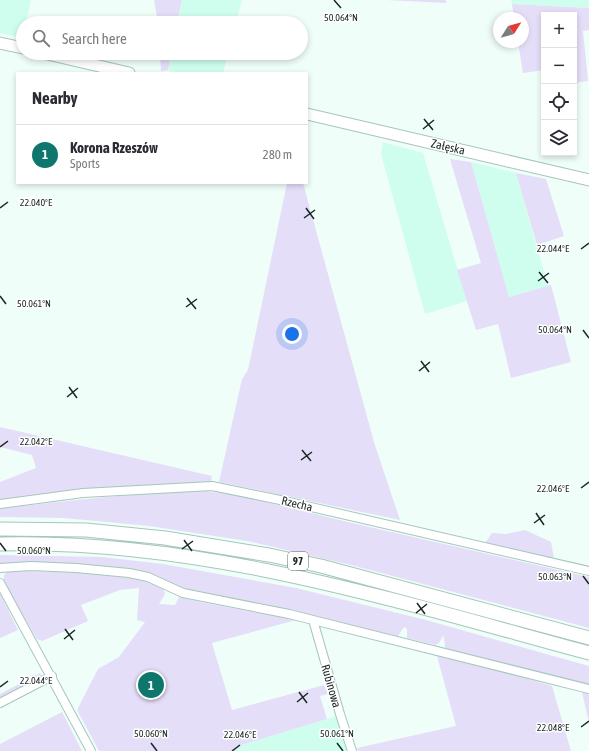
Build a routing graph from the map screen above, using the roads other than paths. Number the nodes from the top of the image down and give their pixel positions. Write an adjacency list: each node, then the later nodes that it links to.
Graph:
1 (0, 43): 2 (street)
2 (16, 46)
3 (74, 60): 4 (street)
4 (125, 72)
5 (308, 114): 6 (street, Załęska)
6 (589, 180)
7 (0, 504): 11 (street, Rzecha)
8 (0, 529): 14 (main road, 97)
9 (0, 544): 15 (main road, 97)
10 (0, 568): 13 (street)
11 (589, 572)
12 (0, 583): 16 (street)
13 (313, 620): 17 (street); 20 (street, Rubinowa)
14 (589, 638)
15 (589, 653)
16 (52, 676): 18 (street); 19 (street)
17 (589, 689)
18 (0, 703)
19 (92, 751)
20 (352, 751)

